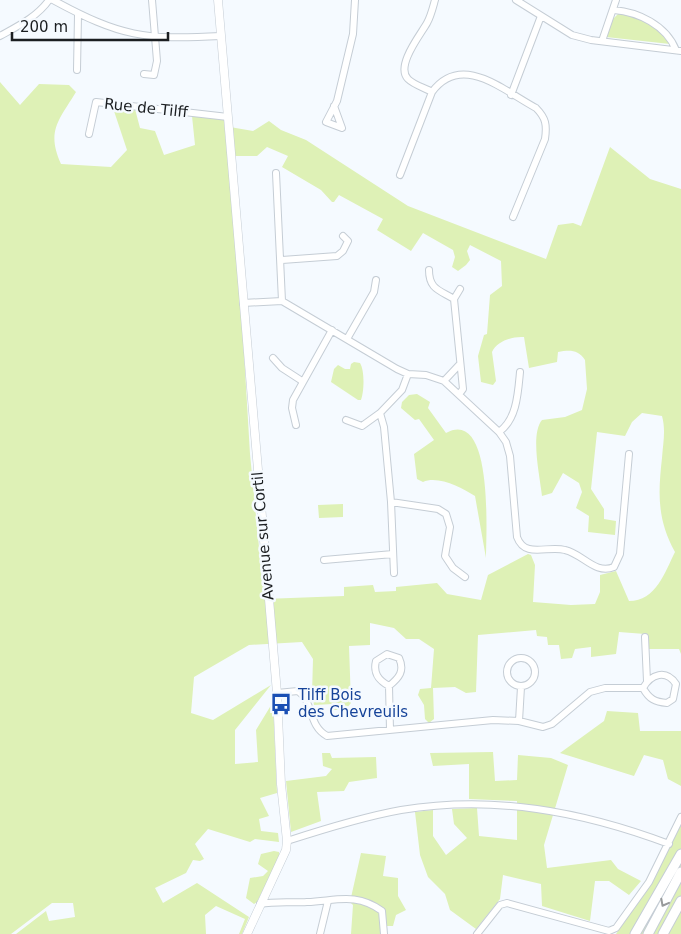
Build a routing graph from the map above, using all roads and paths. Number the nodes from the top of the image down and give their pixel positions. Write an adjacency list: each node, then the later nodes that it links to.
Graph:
1 (51, 0): 9 (street); 11 (street)
2 (152, 0): 13 (street)
3 (218, 0): 12 (main road)
4 (355, 0): 20 (street)
5 (435, 0): 18 (street)
6 (516, 0): 10 (street)
7 (616, 0): 8 (street)
8 (614, 10): 14 (street); 15 (street)
9 (78, 15): 13 (street); 16 (street)
10 (541, 16): 14 (street); 19 (street)
11 (0, 36)
12 (221, 36): 13 (street); 21 (main road)
13 (155, 38): 17 (street)
14 (602, 41): 15 (street)
15 (678, 51)
16 (77, 70)
17 (144, 74)
18 (432, 92): 19 (street); 24 (street)
19 (511, 94): 25 (street)
20 (334, 106)
21 (228, 117): 22 (street, Rue de Tilff); 33 (main road, Avenue sur Cortil)
22 (89, 134)
23 (276, 173): 27 (street)
24 (400, 175)
25 (513, 217)
26 (343, 236): 27 (street)
27 (282, 260): 32 (street)
28 (429, 270): 31 (street)
29 (376, 280): 35 (street)
30 (460, 289): 31 (street)
31 (454, 299): 37 (street)
32 (282, 301): 33 (street); 34 (street)
33 (243, 304): 58 (main road, Avenue sur Cortil)
34 (332, 330): 35 (street); 41 (street)
35 (347, 339): 39 (street)
36 (274, 358): 41 (street)
37 (459, 365): 40 (street); 42 (street)
38 (520, 372): 46 (street)
39 (408, 374): 40 (street); 43 (street)
40 (444, 380): 42 (street)
41 (302, 381): 45 (street)
42 (460, 393): 46 (street)
43 (380, 413): 44 (street); 48 (street)
44 (346, 420)
45 (296, 425)
46 (499, 432): 47 (street)
47 (629, 454)
48 (391, 502): 49 (street); 52 (street)
49 (393, 554): 50 (street); 51 (street)
50 (324, 560)
51 (394, 573)
52 (466, 576)
53 (645, 637): 54 (street)
54 (647, 681): 57 (street); 57 (street)
55 (389, 686): 55 (street); 60 (street)
56 (521, 686): 56 (street); 59 (street)
57 (643, 688): 59 (street)
58 (277, 693): 60 (street); 62 (main road, Avenue sur Cortil)
59 (519, 721): 60 (street)
60 (390, 730)
61 (681, 817): 63 (street)
62 (287, 841): 63 (street); 68 (main road, Avenue sur Cortil)
63 (668, 844): 72 (street)
64 (681, 854): 73 (highway)
65 (681, 872): 74 (highway, one-way to 74)
66 (328, 901): 68 (street); 70 (street); 71 (street)
67 (681, 901): 75 (highway)
68 (260, 904): 69 (main road, Avenue sur Cortil)
69 (247, 934)
70 (320, 934)
71 (384, 934)
72 (477, 934)
73 (635, 934)
74 (648, 934)
75 (663, 934)

